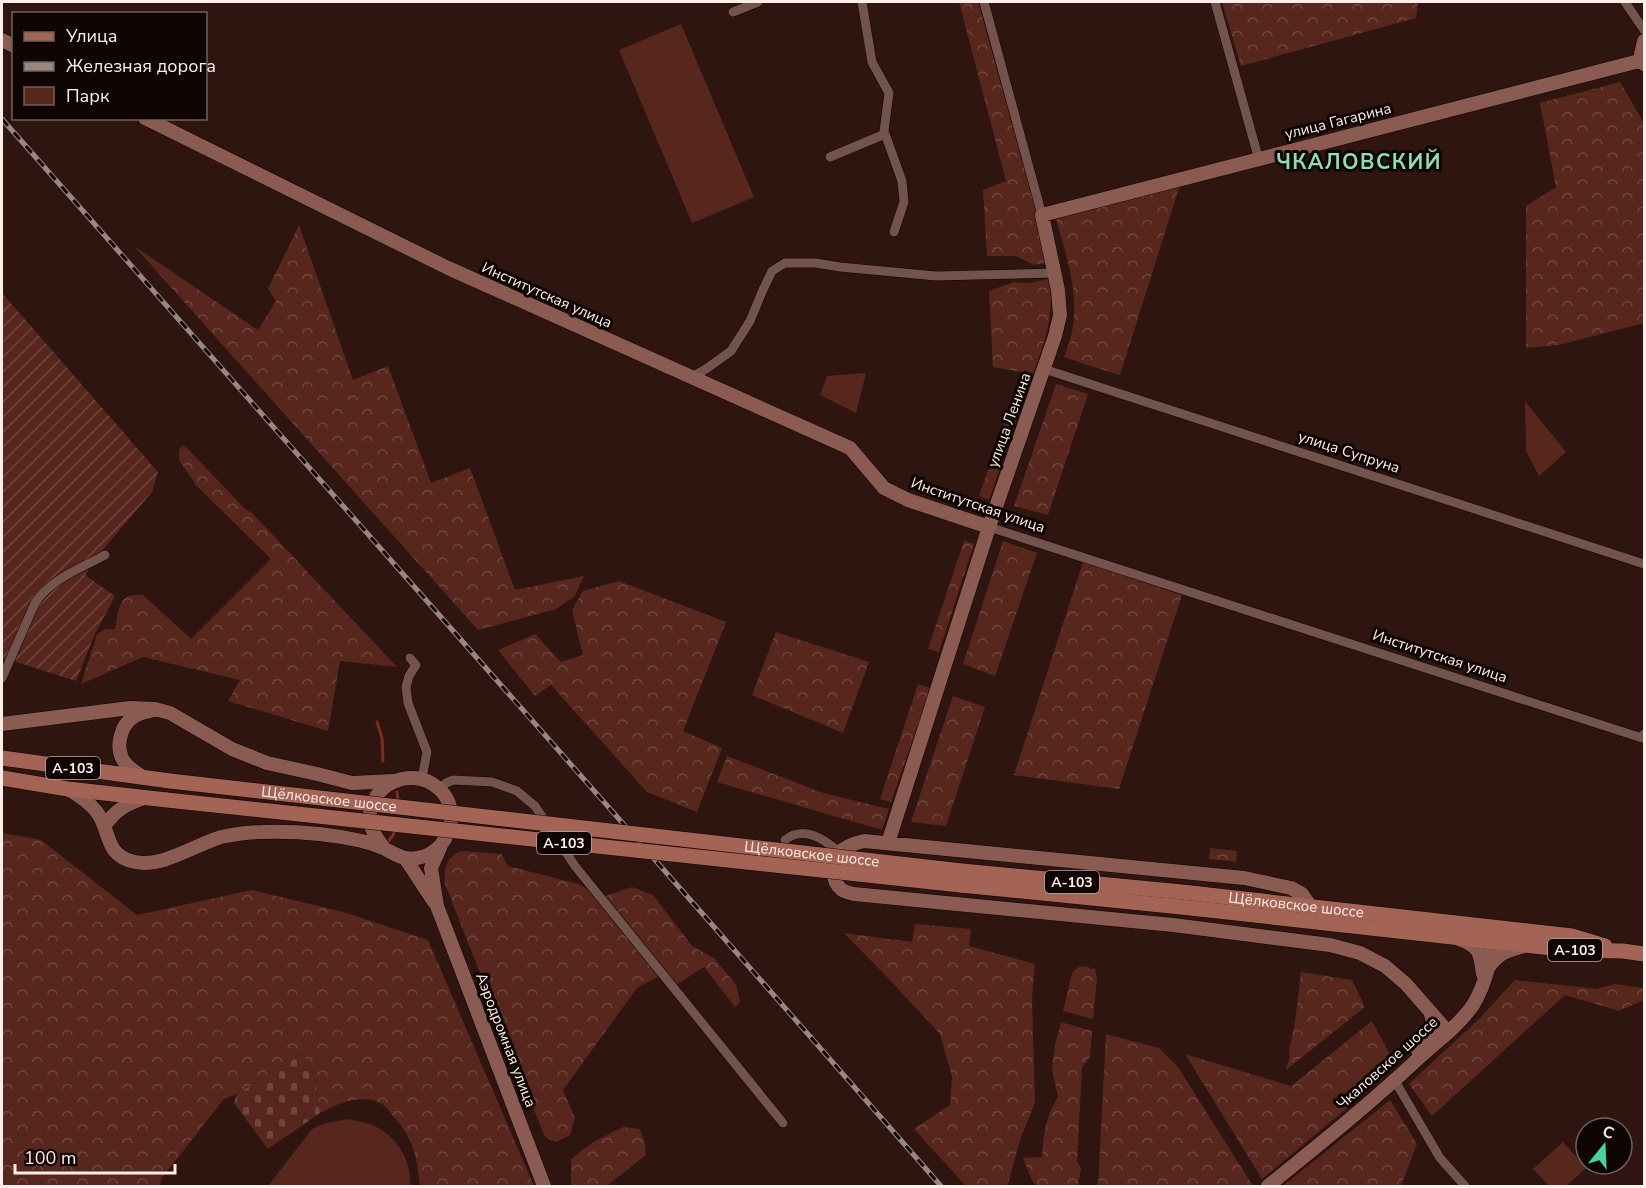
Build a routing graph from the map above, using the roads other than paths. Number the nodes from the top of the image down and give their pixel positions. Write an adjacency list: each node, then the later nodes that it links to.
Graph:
1 (758, 2): 6 (street)
2 (862, 2): 11 (street)
3 (984, 2): 14 (street, улица Ленина)
4 (1215, 2): 13 (street)
5 (1625, 2): 7 (street)
6 (733, 12)
7 (1644, 30)
8 (1644, 41): 9 (street)
9 (1643, 62): 13 (street, улица Гагарина)
10 (149, 120): 18 (street, Институтская улица)
11 (885, 134): 12 (street); 15 (street)
12 (830, 157)
13 (1258, 160): 14 (street, улица Гагарина)
14 (1042, 215): 16 (street, улица Ленина)
15 (894, 232)
16 (1055, 273): 17 (street, улица Ленина); 18 (street)
17 (1044, 369): 19 (street, улица Ленина); 21 (street, улица Супруна)
18 (690, 378): 19 (street, Институтская улица)
19 (989, 527): 26 (street, Институтская улица); 41 (street, улица Ленина)
20 (105, 555): 23 (street)
21 (1644, 564)
22 (410, 658): 30 (street)
23 (2, 678)
24 (155, 709): 25 (street); 29 (street); 32 (street)
25 (2, 724)
26 (1644, 734)
27 (2, 758): 29 (main road, Щёлковское шоссе / А-103)
28 (2, 778): 33 (main road, Щёлковское шоссе / А-103)
29 (144, 778): 46 (main road, Щёлковское шоссе / А-103, bridge)
30 (422, 778): 31 (street); 34 (street)
31 (394, 781): 32 (street); 36 (street)
32 (352, 783): 36 (street)
33 (68, 789): 35 (main road, Щёлковское шоссе / А-103); 38 (street)
34 (440, 789): 42 (street); 60 (street)
35 (144, 798): 38 (street); 46 (main road, Щёлковское шоссе / А-103, bridge)
36 (373, 804): 37 (street)
37 (370, 819): 39 (street); 43 (street)
38 (105, 825): 39 (street)
39 (333, 836): 43 (street)
40 (785, 840): 44 (street)
41 (888, 843): 44 (street, А-103); 48 (street, А-103)
42 (442, 844): 45 (street); 47 (street)
43 (384, 848): 45 (street)
44 (840, 852): 57 (street, А-103)
45 (405, 858): 47 (street)
46 (961, 878): 48 (main road, Щёлковское шоссе / А-103); 50 (main road, Щёлковское шоссе / А-103)
47 (437, 906): 61 (street, Аэродромная улица)
48 (1311, 907): 49 (main road, Щёлковское шоссе / А-103)
49 (1485, 926): 51 (street); 53 (main road, Щёлковское шоссе / А-103)
50 (1456, 938): 51 (main road, Щёлковское шоссе / А-103); 55 (street)
51 (1491, 942): 52 (main road, Щёлковское шоссе / А-103); 55 (street, Чкаловское шоссе)
52 (1527, 946): 53 (main road, Щёлковское шоссе / А-103); 55 (street)
53 (1623, 951): 54 (main road, Щёлковское шоссе / А-103)
54 (1644, 954)
55 (1486, 976): 56 (street, Чкаловское шоссе)
56 (1467, 1012): 57 (street); 58 (street, Чкаловское шоссе)
57 (1432, 1014): 58 (street, А-103); 59 (street)
58 (1448, 1032): 59 (street, Чкаловское шоссе)
59 (1395, 1081): 62 (street, Чкаловское шоссе); 63 (street)
60 (783, 1123)
61 (544, 1186)
62 (1268, 1186)
63 (1465, 1186)

